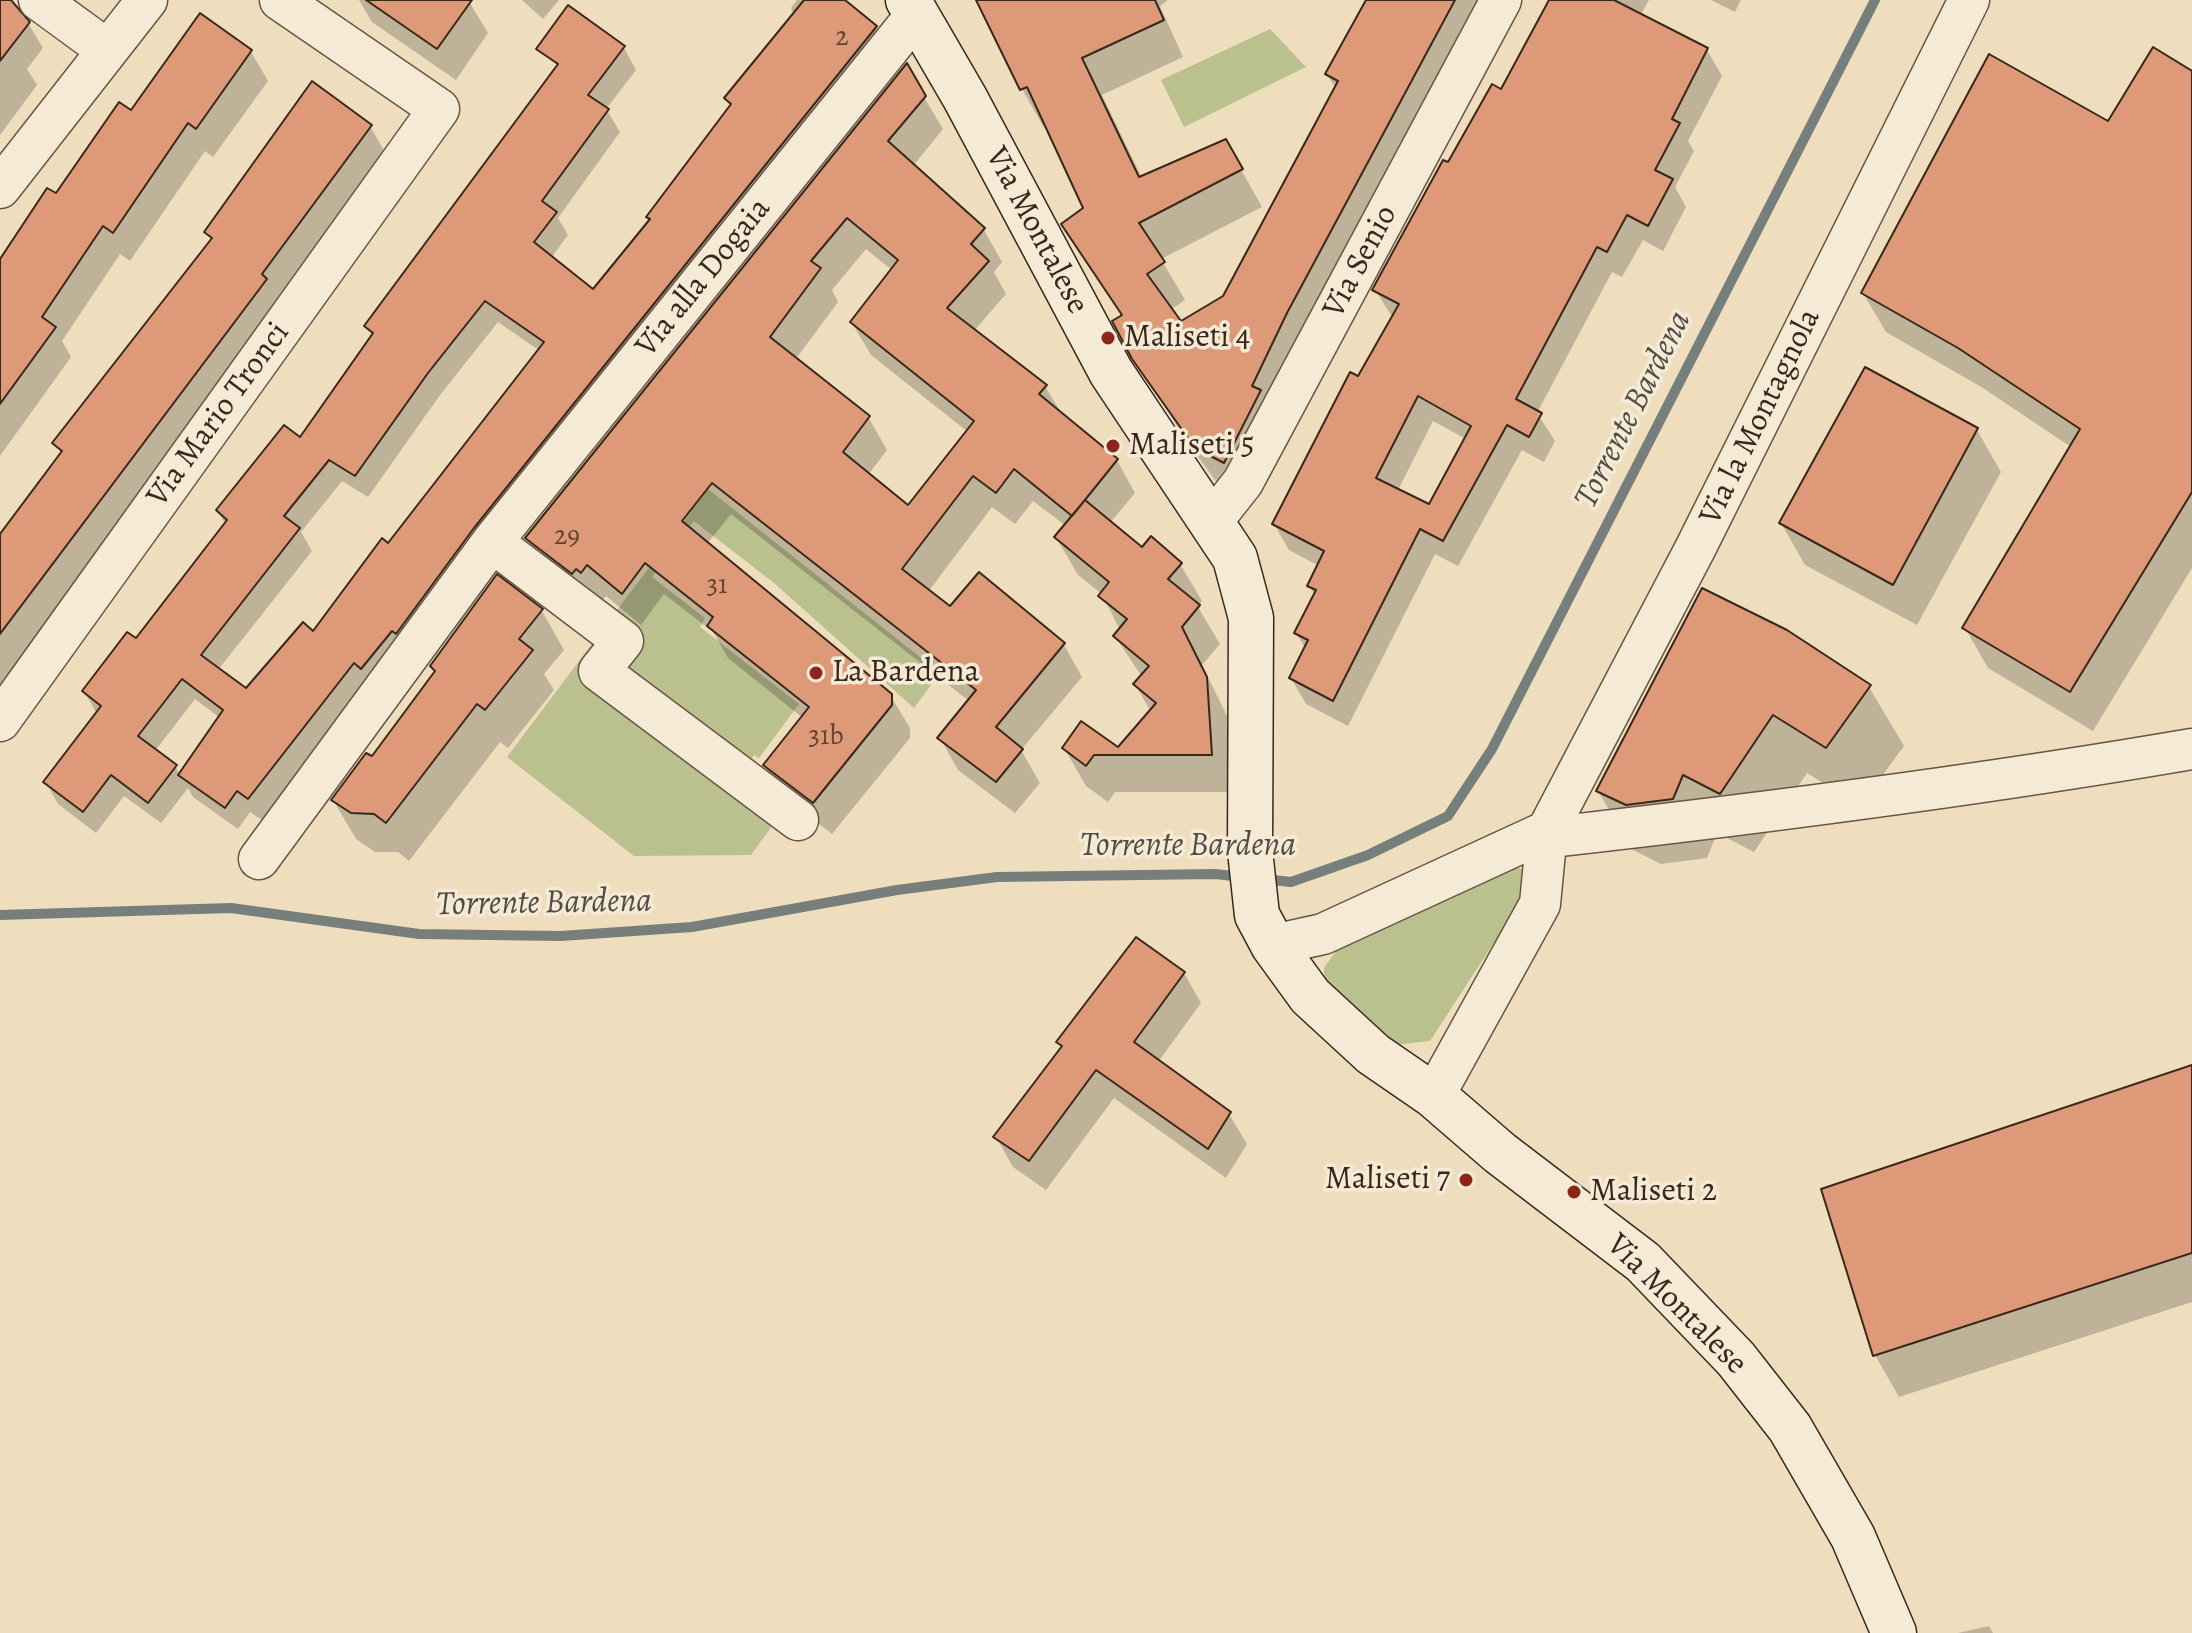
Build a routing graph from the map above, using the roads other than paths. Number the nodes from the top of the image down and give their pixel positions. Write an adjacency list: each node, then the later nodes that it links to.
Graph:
1 (39, 0): 7 (street)
2 (147, 0): 7 (street)
3 (280, 0): 11 (street, Via Mario Tronci)
4 (1501, 0): 9 (street, Via Senio)
5 (1969, 0): 14 (street, Via la Montagnola)
6 (912, 7): 9 (street, Via Montalese); 10 (street, Via alla Dogaia)
7 (106, 49): 8 (street)
8 (0, 188)
9 (1213, 520): 16 (street, Via Montalese)
10 (492, 542): 13 (street); 15 (street, Via alla Dogaia)
11 (0, 721)
12 (2192, 749): 14 (street)
13 (798, 820)
14 (1547, 831): 16 (street); 17 (street)
15 (259, 859)
16 (1265, 930): 17 (street, Via Montalese)
17 (1434, 1096): 18 (street, Via Montalese)
18 (1894, 1633)

